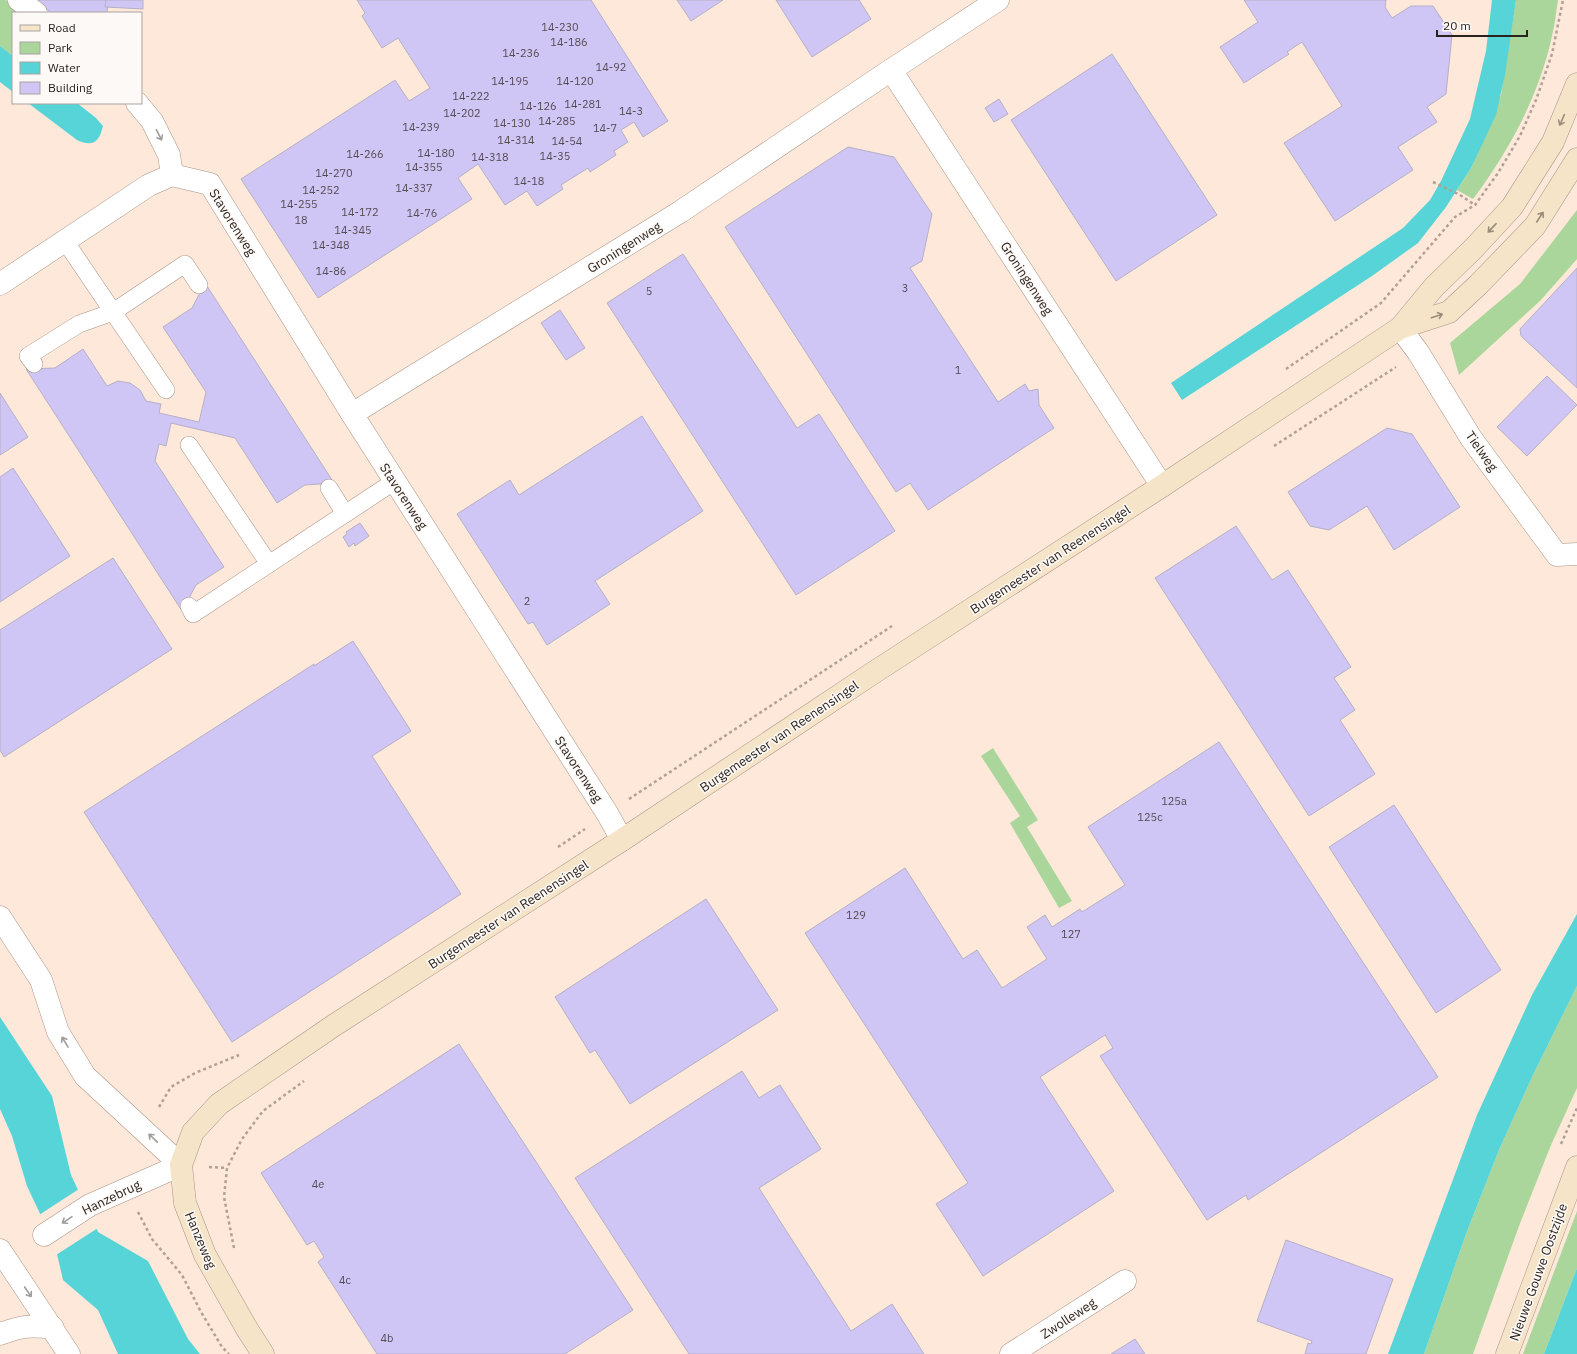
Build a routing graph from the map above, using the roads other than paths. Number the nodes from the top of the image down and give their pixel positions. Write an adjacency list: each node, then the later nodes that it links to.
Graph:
1 (998, 0): 2 (street, Groningenweg)
2 (891, 70): 14 (street, Groningenweg); 17 (street, Groningenweg)
3 (1577, 84): 11 (street, Burgemeester van Reenensingel, one-way to 11)
4 (138, 104): 6 (street, one-way to 6)
5 (1577, 159): 11 (street, Burgemeester van Reenensingel, one-way to 5)
6 (172, 174): 7 (street); 14 (street, Stavorenweg)
7 (65, 241): 8 (street); 10 (lane)
8 (0, 284)
9 (199, 285): 10 (lane)
10 (113, 312): 12 (lane); 13 (lane)
11 (1400, 328): 17 (street, Burgemeester van Reenensingel); 20 (street, Tielweg)
12 (34, 364)
13 (166, 390)
14 (352, 414): 16 (street, Stavorenweg)
15 (189, 445): 21 (lane)
16 (394, 481): 19 (lane); 23 (street, Stavorenweg)
17 (1162, 486): 23 (street, Burgemeester van Reenensingel)
18 (329, 488): 19 (lane)
19 (345, 514): 21 (lane)
20 (1577, 554)
21 (269, 564): 22 (lane)
22 (189, 606)
23 (622, 840): 25 (street, Burgemeester van Reenensingel)
24 (0, 917): 25 (street, one-way to 24)
25 (180, 1165): 27 (street, Hanzebrug, one-way to 27); 33 (street, Hanzeweg)
26 (1577, 1168): 35 (street, Nieuwe Gouwe Oostzijde)
27 (44, 1235)
28 (2, 1258): 30 (street, one-way to 30)
29 (1125, 1281): 34 (street, Zwolleweg)
30 (53, 1328): 31 (street); 32 (street)
31 (0, 1334)
32 (69, 1354)
33 (263, 1354)
34 (1011, 1354)
35 (1507, 1354)

